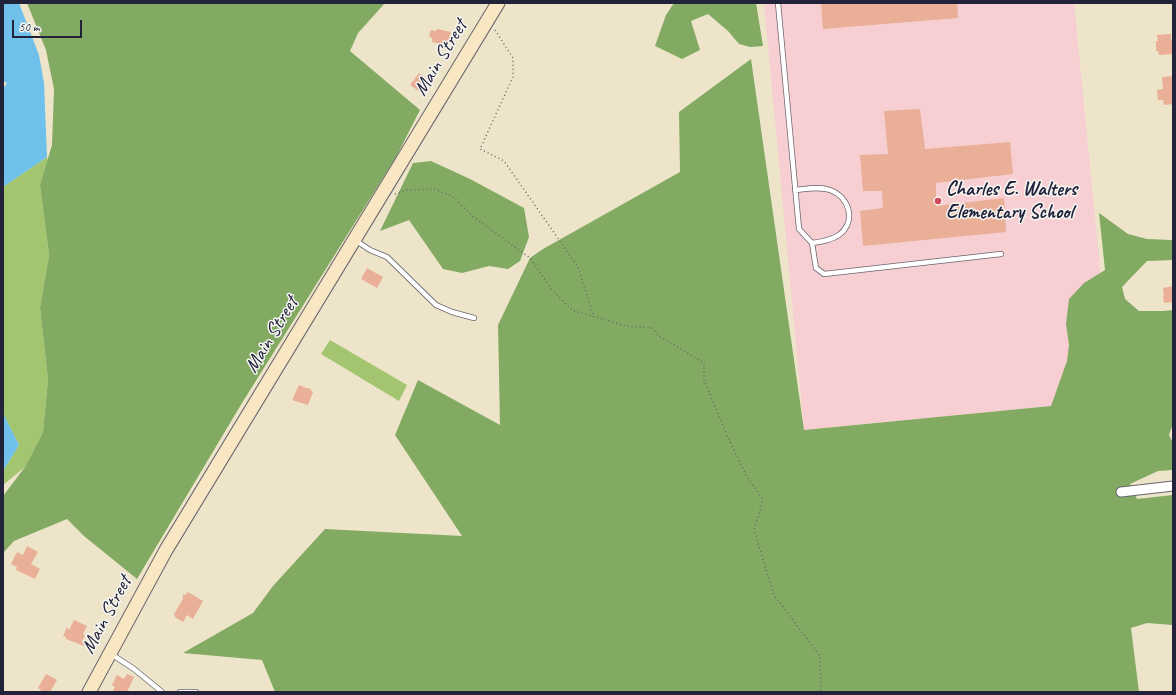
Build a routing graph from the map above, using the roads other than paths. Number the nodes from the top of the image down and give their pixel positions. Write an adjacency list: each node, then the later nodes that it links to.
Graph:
1 (498, 3): 4 (main road, Main Street)
2 (778, 3): 3 (lane)
3 (795, 190): 5 (lane); 5 (lane)
4 (354, 239): 7 (lane); 10 (main road, Main Street)
5 (812, 243): 6 (lane)
6 (1001, 254)
7 (474, 318)
8 (1173, 486): 9 (street)
9 (1122, 492)
10 (109, 653): 11 (main road, Main Street); 12 (lane)
11 (89, 692)
12 (162, 692)
13 (180, 692): 14 (lane)
14 (196, 692)

